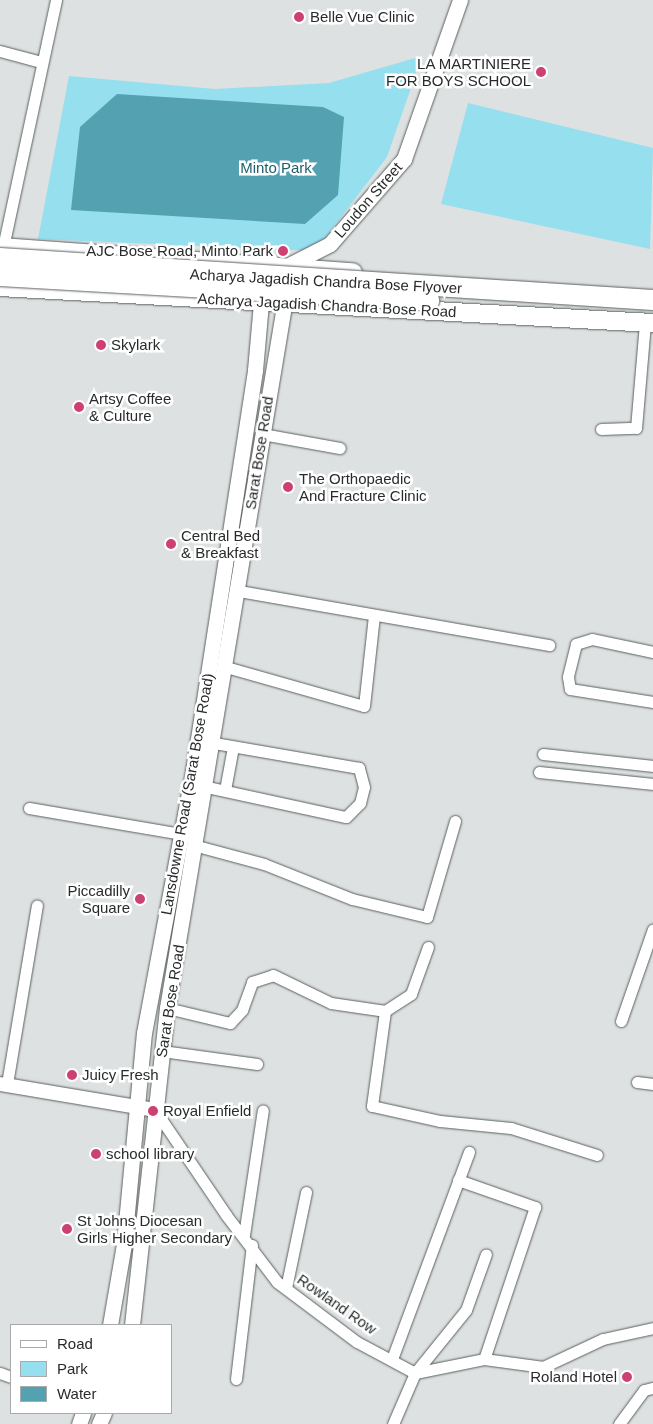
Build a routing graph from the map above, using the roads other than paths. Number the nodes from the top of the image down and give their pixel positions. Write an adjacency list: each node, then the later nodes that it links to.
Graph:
1 (56, 0): 4 (street)
2 (460, 0): 7 (main road, Loudon Street)
3 (0, 51): 4 (street)
4 (41, 62): 5 (street)
5 (1, 253): 6 (main road); 11 (highway, Acharya Jagadish Chandra Bose Flyover, bridge)
6 (264, 263): 7 (main road); 12 (main road, Lansdowne Road (Sarat Bose Road))
7 (291, 264): 10 (main road); 13 (main road, Sarat Bose Road)
8 (0, 276): 14 (highway, Acharya Jagadish Chandra Bose Flyover, bridge)
9 (0, 287): 12 (main road, Acharya Jagadish Chandra Bose Road)
10 (653, 293)
11 (653, 300)
12 (261, 303): 13 (main road, Acharya Jagadish Chandra Bose Road); 34 (main road, Lansdowne Road (Sarat Bose Road))
13 (282, 304): 14 (main road, Acharya Jagadish Chandra Bose Road); 16 (main road, Sarat Bose Road)
14 (650, 320): 15 (street)
15 (602, 429)
16 (262, 434): 17 (street); 18 (main road, Sarat Bose Road)
17 (340, 448)
18 (239, 591): 19 (street); 22 (main road, Sarat Bose Road)
19 (374, 616): 20 (street); 22 (street)
20 (549, 645)
21 (653, 652): 23 (street)
22 (226, 666): 24 (main road, Sarat Bose Road)
23 (653, 702)
24 (214, 743): 25 (street); 30 (main road, Sarat Bose Road)
25 (233, 746): 31 (street); 31 (street)
26 (543, 754): 27 (street)
27 (653, 766)
28 (539, 772): 29 (street)
29 (653, 784)
30 (207, 787): 31 (street); 35 (main road, Sarat Bose Road)
31 (225, 790)
32 (29, 808): 34 (street)
33 (455, 821): 35 (street)
34 (181, 834): 47 (main road, Lansdowne Road (Sarat Bose Road))
35 (197, 846): 39 (main road, Sarat Bose Road)
36 (37, 905): 45 (street)
37 (653, 929): 41 (street)
38 (428, 947): 40 (street)
39 (167, 1008): 40 (street); 42 (main road, Sarat Bose Road)
40 (385, 1011): 51 (street)
41 (621, 1021)
42 (162, 1051): 43 (street); 48 (main road, Sarat Bose Road)
43 (257, 1064)
44 (637, 1082): 46 (street)
45 (4, 1084): 47 (street)
46 (653, 1084)
47 (138, 1107): 48 (street); 58 (main road, Lansdowne Road (Sarat Bose Road))
48 (155, 1110): 54 (street, Rowland Row); 59 (main road, Sarat Bose Road)
49 (263, 1110): 54 (street)
50 (469, 1152): 52 (street)
51 (597, 1155)
52 (458, 1180): 61 (street); 62 (street)
53 (306, 1192): 57 (street)
54 (244, 1235): 55 (street, Rowland Row)
55 (252, 1245): 57 (street, Rowland Row); 64 (street)
56 (486, 1254): 63 (street)
57 (286, 1288): 61 (street, Rowland Row)
58 (110, 1324)
59 (132, 1324)
60 (653, 1328): 62 (street)
61 (392, 1359): 63 (street, Rowland Row)
62 (484, 1359): 63 (street)
63 (415, 1372): 66 (street)
64 (236, 1379)
65 (653, 1388): 67 (street)
66 (393, 1424)
67 (619, 1424)

